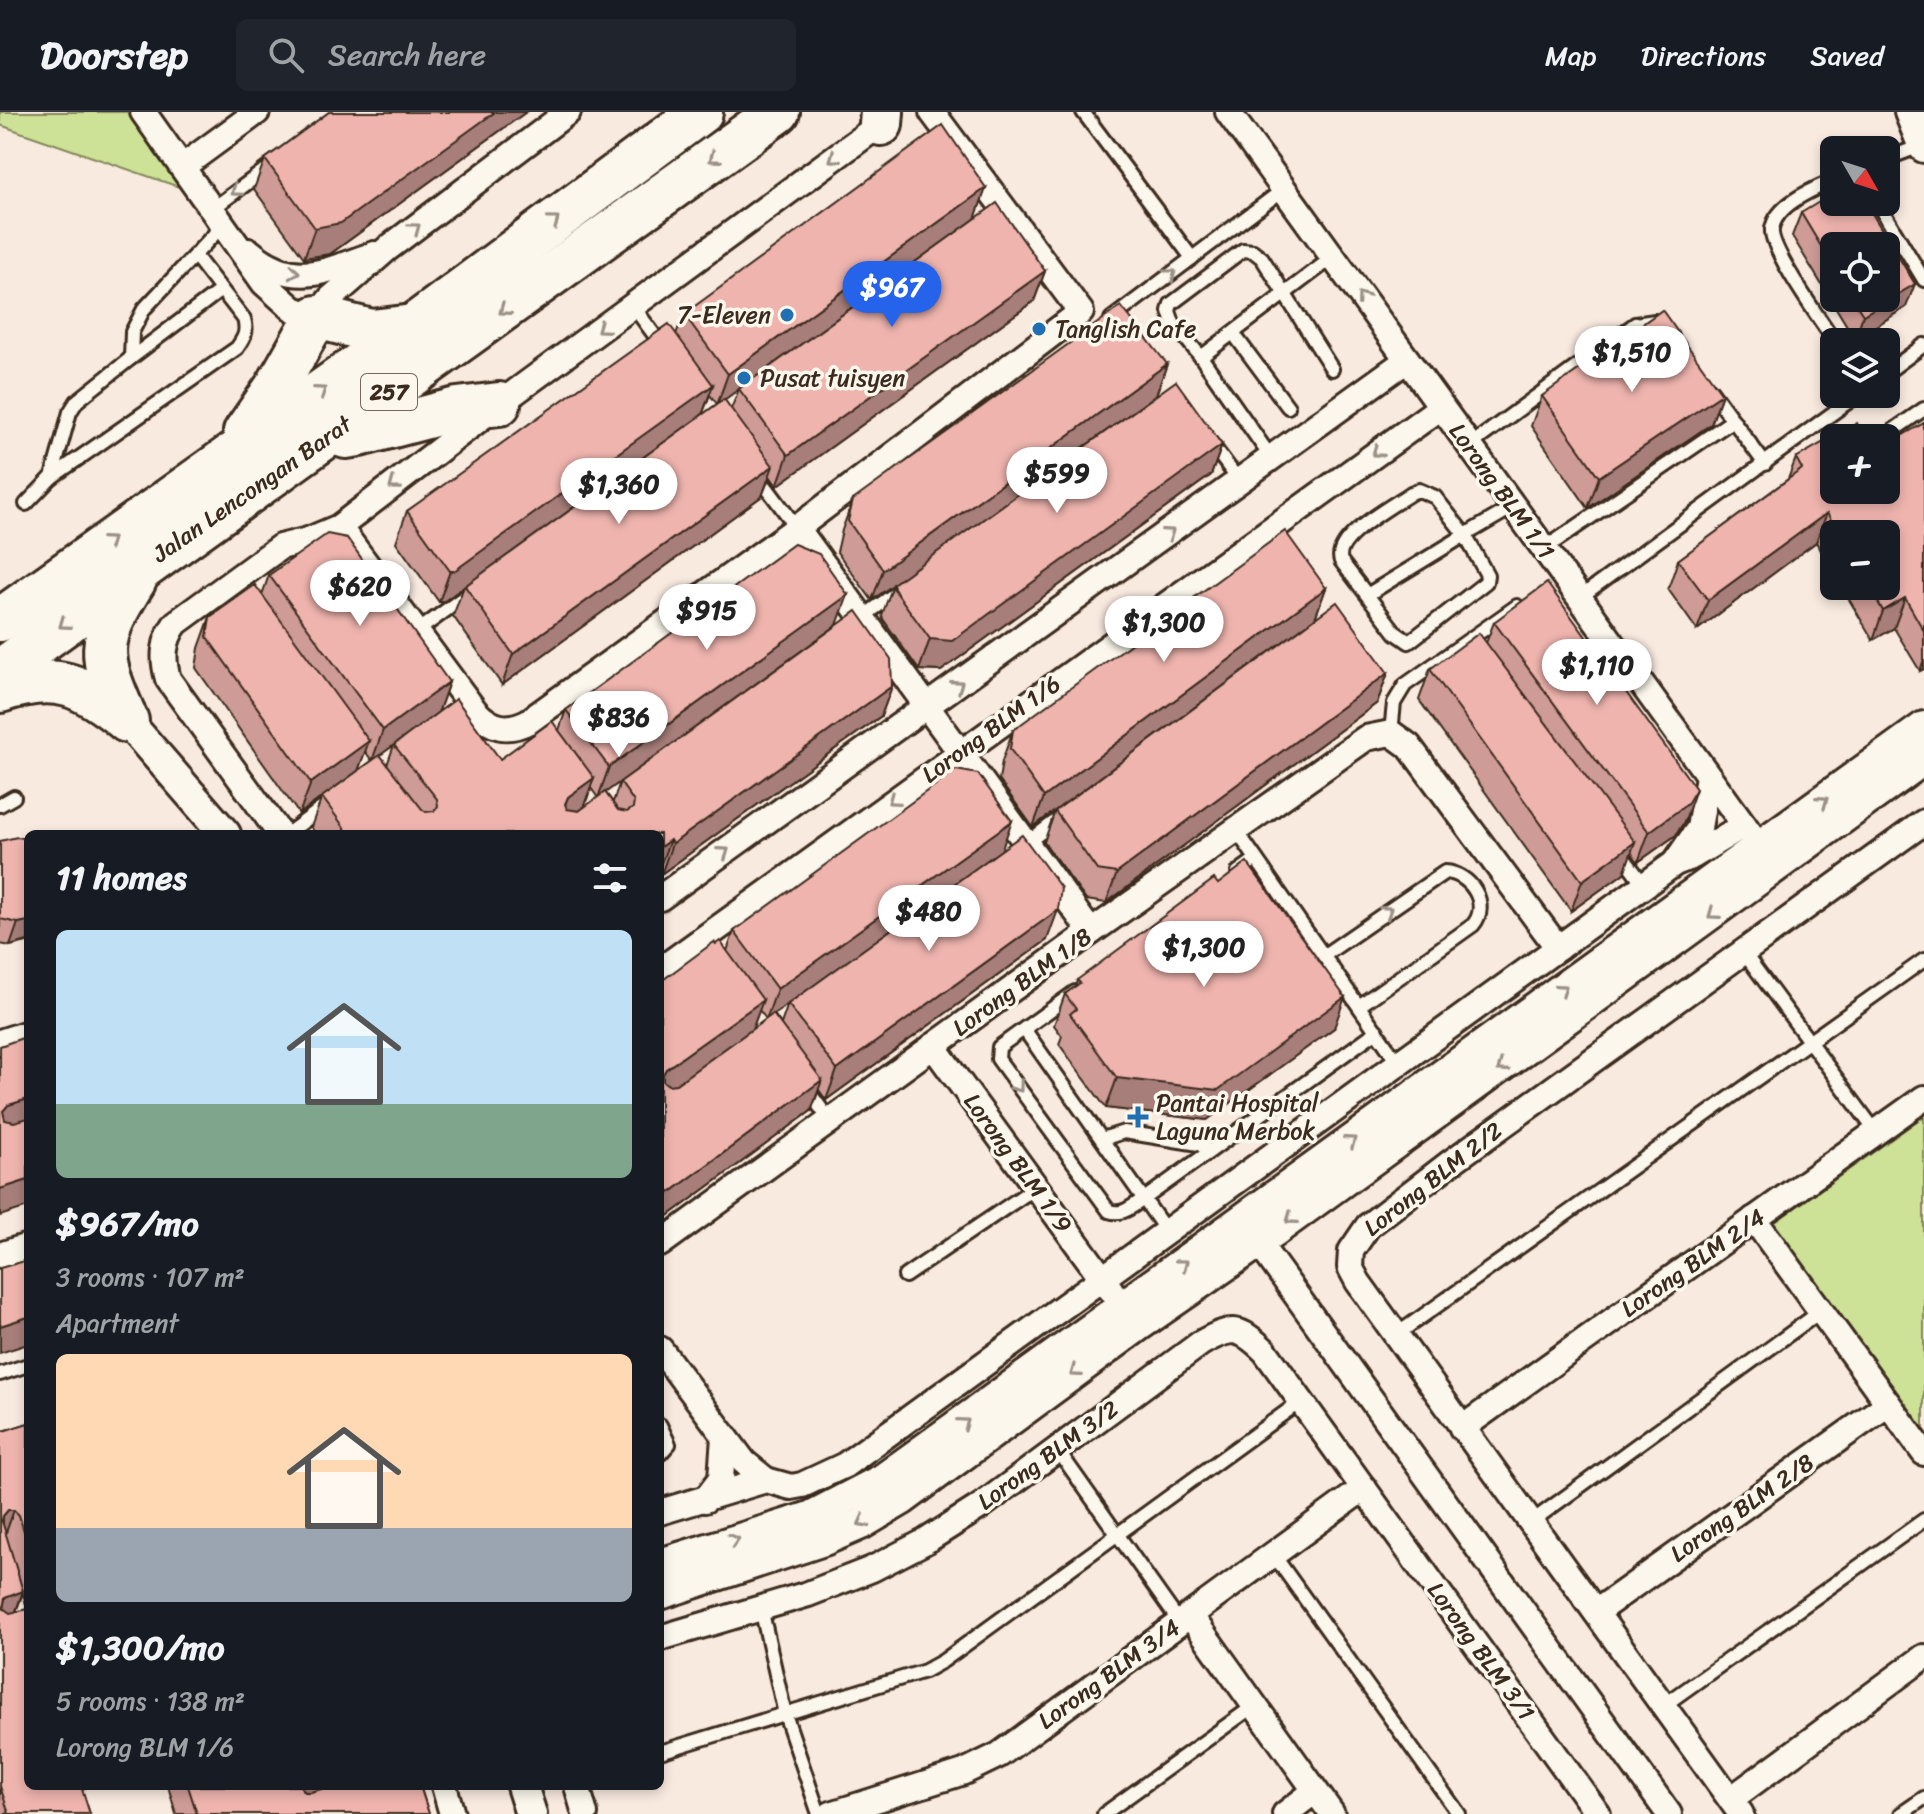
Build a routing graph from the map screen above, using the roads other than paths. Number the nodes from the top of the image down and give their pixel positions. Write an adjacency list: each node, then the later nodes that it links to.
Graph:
1 (143, 112): 14 (street)
2 (257, 112): 14 (street)
3 (568, 112): 19 (street, one-way to 3)
4 (701, 112): 30 (highway, Jalan Lencongan Barat / 257, one-way to 4)
5 (778, 112): 50 (highway, Jalan Lencongan Barat / 257, one-way to 50)
6 (932, 112): 27 (street)
7 (1083, 112): 22 (lane)
8 (1228, 112): 16 (street, Lorong BLM 1/1)
9 (1910, 112): 11 (street)
10 (887, 116): 26 (street, one-way to 26)
11 (1924, 146): 12 (lane)
12 (1900, 154)
13 (283, 156): 18 (lane, one-way to 18)
14 (182, 167): 18 (street)
15 (1820, 187): 31 (lane)
16 (1284, 189): 21 (street, Lorong BLM 1/1); 22 (lane)
17 (1885, 216): 23 (lane)
18 (220, 223): 19 (street, one-way to 19); 20 (lane); 28 (street)
19 (387, 249): 28 (street)
20 (196, 257): 24 (lane); 38 (lane)
21 (1333, 257): 25 (lane); 39 (street, Lorong BLM 1/1, one-way to 21)
22 (1192, 258): 29 (lane, one-way to 22)
23 (1924, 280)
24 (221, 290): 38 (lane); 57 (lane)
25 (1284, 294): 33 (lane); 37 (lane); 41 (lane)
26 (633, 306): 36 (lane); 43 (street, one-way to 43)
27 (1081, 312): 29 (lane); 62 (street)
28 (316, 317): 30 (highway); 56 (highway)
29 (1109, 321): 32 (lane)
30 (413, 326): 56 (highway, Jalan Lencongan Barat / 257, one-way to 30)
31 (1826, 328)
32 (1118, 331)
33 (1233, 333): 37 (lane); 44 (lane)
34 (1671, 335): 52 (lane)
35 (1924, 345): 40 (lane)
36 (669, 355)
37 (1201, 357): 53 (lane)
38 (131, 358): 57 (lane)
39 (1407, 360): 45 (street, Lorong BLM 1/1); 53 (street)
40 (1900, 363)
41 (1332, 369)
42 (1706, 383): 48 (lane)
43 (499, 404): 50 (highway); 61 (street, one-way to 61)
44 (1288, 407)
45 (1441, 407): 52 (street, Lorong BLM 1/1); 84 (street, Lorong BLM 1/6, one-way to 84)
46 (1840, 408): 54 (lane)
47 (1924, 409): 49 (lane)
48 (1733, 420): 54 (lane); 64 (lane)
49 (1900, 426)
50 (334, 432): 65 (highway, Jalan Lencongan Barat / 257)
51 (1202, 432): 58 (lane)
52 (1469, 446): 60 (street, Lorong BLM 1/1)
53 (1272, 459): 58 (street)
54 (1765, 464): 69 (lane)
55 (751, 466): 62 (lane)
56 (212, 469): 71 (highway, Jalan Lencongan Barat / 257, one-way to 56)
57 (52, 477): 59 (lane)
58 (1240, 482): 80 (street, one-way to 58)
59 (26, 504)
60 (1513, 507): 63 (lane); 64 (street, Lorong BLM 1/1)
61 (339, 527): 73 (street); 93 (street)
62 (797, 528): 72 (street); 73 (street)
63 (1465, 535): 68 (lane); 68 (lane); 68 (lane)
64 (1544, 549): 69 (street, Lorong BLM 1/1)
65 (144, 565): 76 (highway, Jalan Lencongan Barat / 257, one-way to 76); 81 (highway)
66 (912, 582): 72 (lane)
67 (477, 588): 73 (lane)
68 (1367, 595)
69 (1579, 598): 86 (street, Lorong BLM 1/1)
70 (1525, 600): 74 (lane)
71 (0, 620)
72 (855, 622): 80 (street)
73 (415, 633)
74 (1464, 643): 75 (lane); 79 (lane)
75 (1473, 656)
76 (0, 671)
77 (0, 691): 81 (highway)
78 (1385, 691): 79 (lane)
79 (1394, 703): 83 (lane)
80 (927, 708): 84 (street); 103 (street, one-way to 80)
81 (127, 721): 92 (street)
82 (1924, 727): 97 (street, one-way to 82)
83 (1391, 733): 95 (street, Lorong BLM 1/8); 105 (street)
84 (960, 752): 98 (street); 109 (street, Lorong BLM 1/6, one-way to 109)
85 (1924, 759): 97 (street)
86 (1708, 776): 97 (street, Lorong BLM 1/1); 100 (street)
87 (14, 797): 89 (lane)
88 (334, 799): 94 (lane)
89 (0, 805)
90 (1078, 805): 98 (lane)
91 (1924, 822): 106 (street, Lorong BLM 2/2)
92 (222, 830)
93 (277, 830)
94 (292, 830)
95 (1236, 830): 99 (lane); 104 (street, Lorong BLM 1/8)
96 (1606, 834): 102 (lane)
97 (1760, 847): 100 (street); 128 (street)
98 (1020, 848): 104 (street)
99 (1256, 859): 101 (lane); 107 (lane)
100 (1675, 863): 102 (street)
101 (1230, 878)
102 (1644, 885): 105 (street)
103 (664, 894)
104 (1091, 932): 117 (street, Lorong BLM 1/8)
105 (1558, 948): 118 (street)
106 (1744, 953): 115 (lane); 137 (street, Lorong BLM 2/2)
107 (1323, 956): 111 (lane); 111 (lane, one-way to 111)
108 (1924, 960): 115 (lane)
109 (664, 968)
110 (1089, 982): 112 (lane)
111 (1359, 1006): 113 (lane)
112 (1024, 1029): 123 (lane); 126 (lane, one-way to 126)
113 (1377, 1031): 118 (lane); 124 (lane)
114 (24, 1034): 116 (street)
115 (1811, 1041): 122 (lane); 137 (lane)
116 (0, 1042)
117 (933, 1046): 121 (street, Lorong BLM 1/8); 125 (street, Lorong BLM 1/9)
118 (1399, 1064): 129 (street)
119 (802, 1082): 121 (lane)
120 (1924, 1098): 122 (street, Lorong BLM 2/4)
121 (830, 1121): 130 (street, Lorong BLM 1/8)
122 (1876, 1132): 127 (street, Lorong BLM 2/4)
123 (1102, 1139): 124 (lane); 126 (lane)
124 (1210, 1151): 126 (lane)
125 (1036, 1187): 133 (lane); 134 (street, Lorong BLM 1/9)
126 (1144, 1199): 129 (lane)
127 (1754, 1219): 135 (street); 143 (street, Lorong BLM 2/4)
128 (1250, 1231): 136 (street); 184 (street)
129 (1168, 1233): 134 (street)
130 (664, 1241)
131 (24, 1247): 132 (street)
132 (0, 1255)
133 (905, 1276)
134 (1104, 1279): 136 (street, Lorong BLM 1/9); 149 (street)
135 (1821, 1311): 142 (street); 154 (lane)
136 (1131, 1317): 157 (street, one-way to 136); 158 (street, one-way to 158)
137 (1396, 1335): 143 (street, Lorong BLM 2/2)
138 (664, 1354): 145 (street)
139 (24, 1366): 140 (lane)
140 (0, 1374)
141 (1301, 1401): 146 (street, Lorong BLM 3/2); 150 (street, Lorong BLM 3/2); 155 (lane)
142 (1888, 1404): 148 (street); 160 (street, Lorong BLM 2/8)
143 (1462, 1428): 154 (street, Lorong BLM 2/2)
144 (664, 1431): 147 (lane)
145 (724, 1436): 149 (street); 151 (street)
146 (1057, 1449): 155 (lane); 159 (street, Lorong BLM 3/2)
147 (664, 1450)
148 (1924, 1453)
149 (766, 1480): 151 (street)
150 (1364, 1488): 156 (street, Lorong BLM 3/4); 183 (street, Lorong BLM 3/1)
151 (705, 1500): 152 (street)
152 (664, 1511)
153 (1924, 1520): 165 (lane)
154 (1531, 1522): 160 (street, Lorong BLM 2/2)
155 (1119, 1536): 161 (lane); 166 (lane)
156 (1273, 1554): 161 (street, Lorong BLM 3/4); 182 (lane)
157 (664, 1563)
158 (664, 1593)
159 (761, 1608): 162 (street, Lorong BLM 3/2); 166 (lane)
160 (1596, 1612): 165 (street, Lorong BLM 2/2)
161 (1185, 1619): 164 (street); 178 (street, Lorong BLM 3/4)
162 (664, 1637)
163 (1924, 1657): 173 (street)
164 (1255, 1705): 171 (street); 179 (lane)
165 (1663, 1706): 173 (street, Lorong BLM 2/2)
166 (785, 1714): 167 (lane); 177 (lane)
167 (664, 1751)
168 (445, 1790): 174 (street)
169 (523, 1790): 175 (street)
170 (578, 1790): 176 (street)
171 (1315, 1791): 180 (street); 181 (street)
172 (1924, 1798): 185 (lane)
173 (1736, 1807)
174 (452, 1814)
175 (531, 1814)
176 (585, 1814)
177 (819, 1814)
178 (831, 1814)
179 (1104, 1814)
180 (1285, 1814)
181 (1332, 1814)
182 (1459, 1814)
183 (1598, 1814)
184 (1669, 1814)
185 (1901, 1814)

